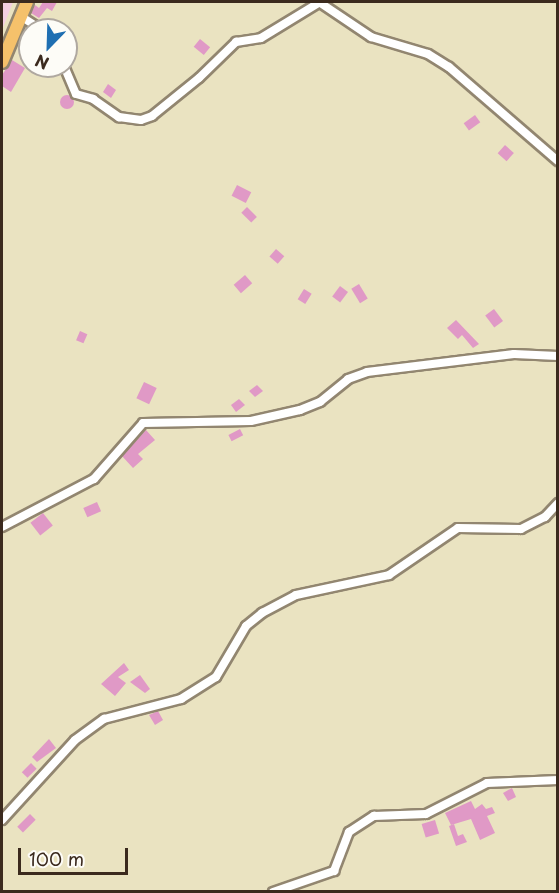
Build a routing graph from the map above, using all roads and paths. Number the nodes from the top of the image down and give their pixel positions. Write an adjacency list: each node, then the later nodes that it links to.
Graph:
1 (27, 2): 3 (highway)
2 (319, 2): 5 (street); 6 (street)
3 (22, 17): 4 (highway)
4 (2, 62)
5 (69, 78)
6 (558, 161)
7 (558, 356): 9 (street)
8 (558, 503): 11 (street)
9 (2, 527)
10 (558, 780): 12 (street)
11 (2, 820)
12 (273, 891)

